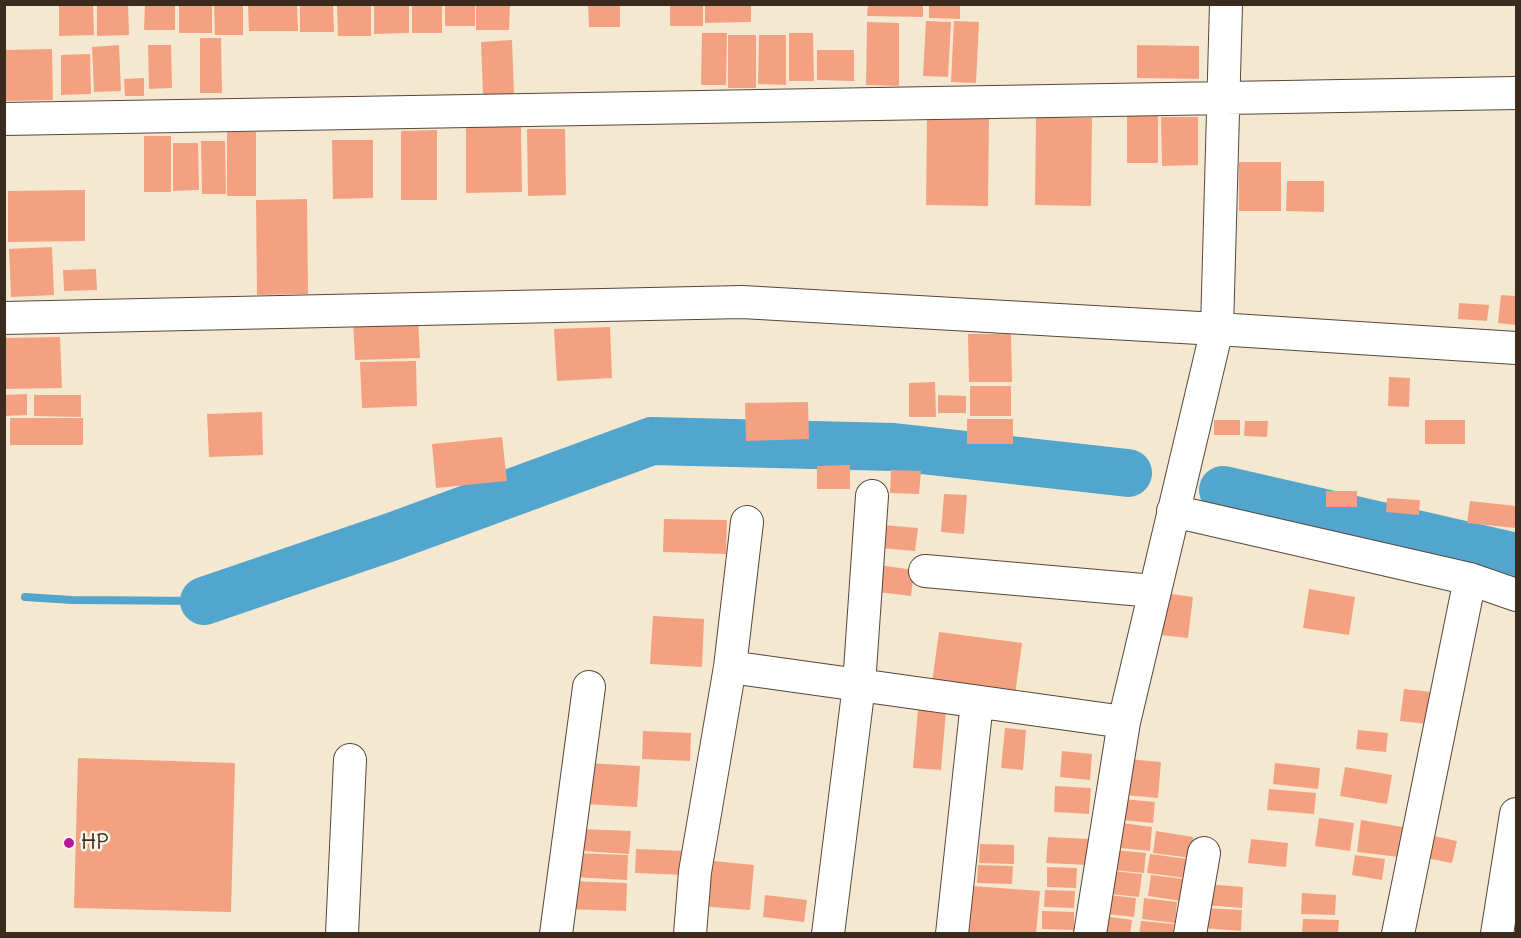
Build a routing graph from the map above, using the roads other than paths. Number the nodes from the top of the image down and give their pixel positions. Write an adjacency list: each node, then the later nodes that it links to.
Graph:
1 (1226, 4): 3 (street)
2 (1516, 93): 3 (street)
3 (1225, 97): 4 (street); 6 (street)
4 (4, 118)
5 (4, 318): 6 (street)
6 (1217, 328): 7 (street); 9 (street)
7 (1516, 348)
8 (872, 496): 16 (street)
9 (1173, 511): 12 (street); 13 (street)
10 (747, 522): 15 (street)
11 (925, 571): 13 (street)
12 (1470, 579): 14 (street); 30 (street)
13 (1154, 591): 19 (street)
14 (1516, 595)
15 (730, 667): 16 (street); 25 (street)
16 (859, 685): 18 (street); 26 (street)
17 (589, 687): 24 (street)
18 (977, 702): 19 (street); 27 (street)
19 (1124, 722): 28 (street)
20 (350, 760): 23 (street)
21 (1516, 814): 31 (street)
22 (1204, 852): 29 (street)
23 (342, 933)
24 (556, 933)
25 (690, 933)
26 (828, 933)
27 (952, 933)
28 (1090, 933)
29 (1190, 933)
30 (1398, 933)
31 (1497, 933)

